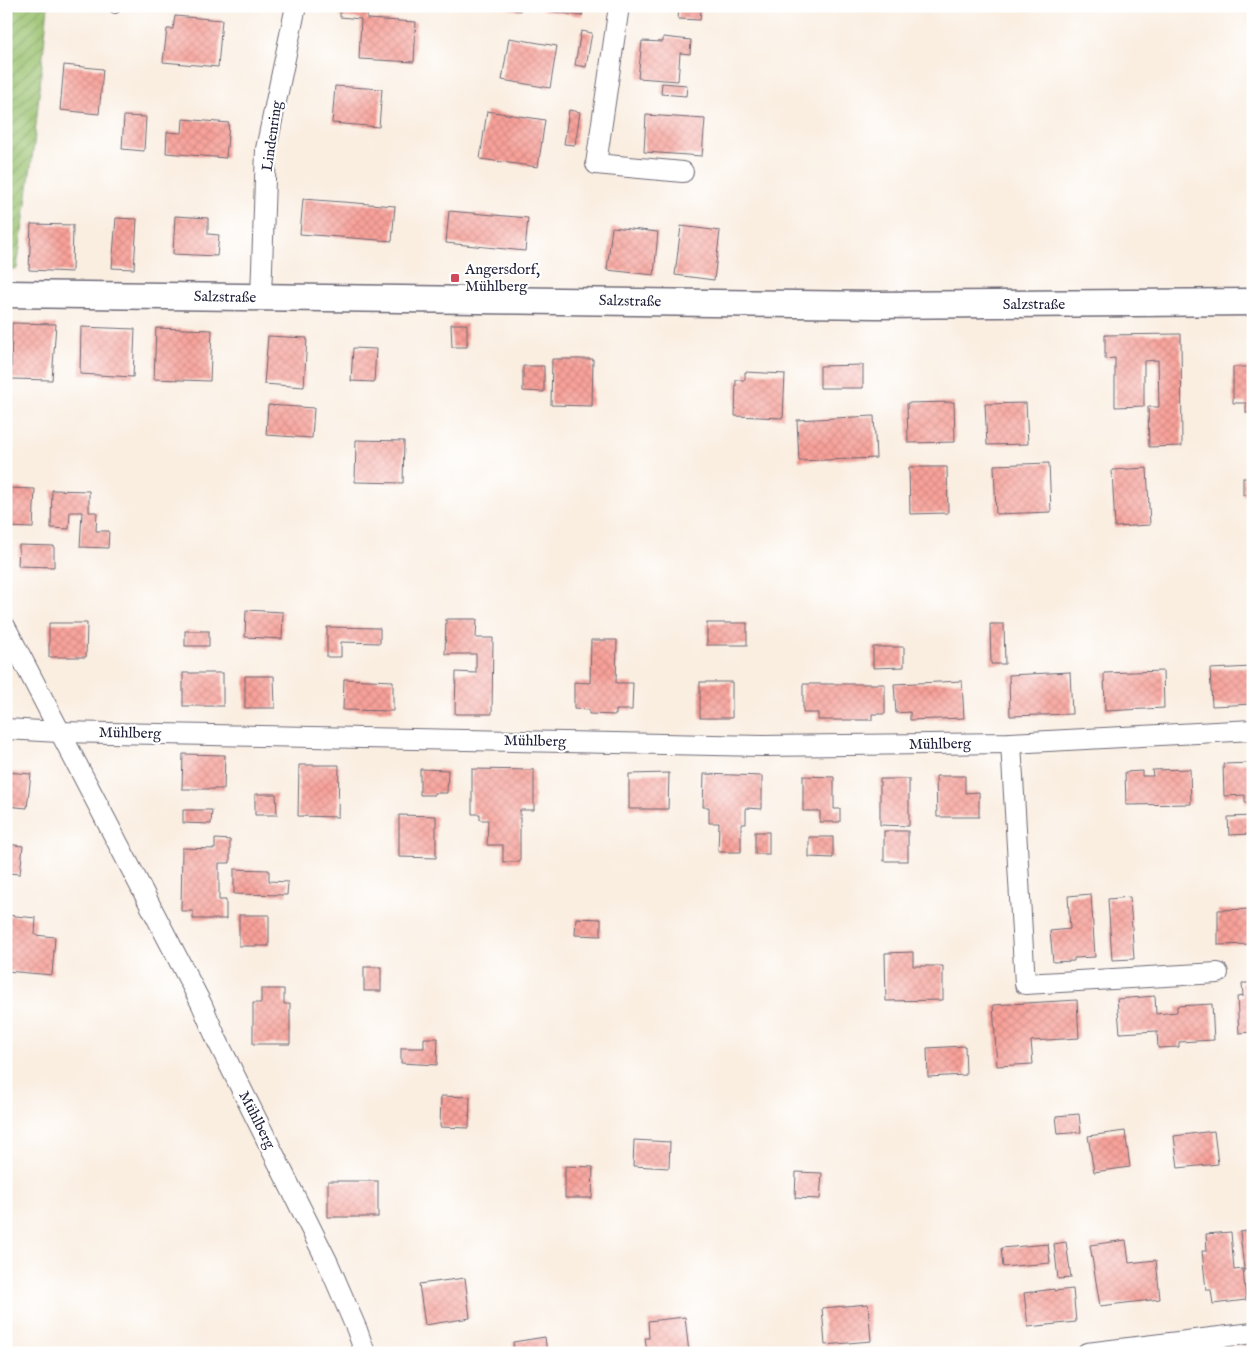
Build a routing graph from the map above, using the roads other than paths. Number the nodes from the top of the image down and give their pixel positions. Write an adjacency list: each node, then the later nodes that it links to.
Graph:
1 (296, 6): 5 (street, Lindenring)
2 (619, 6): 3 (street)
3 (683, 172)
4 (6, 294): 5 (street, Salzstraße)
5 (261, 298): 6 (street, Salzstraße)
6 (1253, 302)
7 (6, 628): 10 (street, Mühlberg)
8 (6, 729): 10 (street)
9 (1253, 730): 11 (street, Mühlberg)
10 (59, 732): 11 (street, Mühlberg); 14 (street, Mühlberg)
11 (1011, 743): 12 (street)
12 (1218, 973)
13 (1253, 1333): 15 (street)
14 (365, 1353)
15 (1087, 1353)

